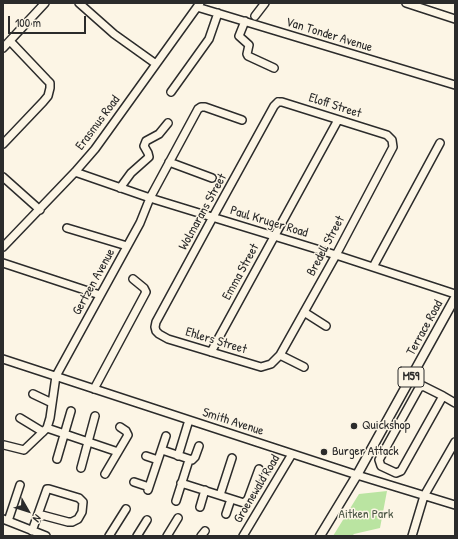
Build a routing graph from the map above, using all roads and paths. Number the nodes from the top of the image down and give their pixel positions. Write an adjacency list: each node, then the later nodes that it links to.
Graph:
1 (45, 3): 10 (street)
2 (78, 3): 12 (street)
3 (265, 3): 7 (street)
4 (406, 3): 8 (street)
5 (198, 5): 6 (street, Van Tonder Avenue); 12 (street, Erasmus Road)
6 (218, 13): 9 (street, Van Tonder Avenue); 15 (street)
7 (255, 16)
8 (455, 19)
9 (245, 21): 13 (street); 14 (street, Van Tonder Avenue)
10 (10, 41): 11 (street); 22 (street)
11 (3, 48)
12 (156, 64): 24 (street, Erasmus Road)
13 (274, 68)
14 (455, 85)
15 (171, 92)
16 (274, 106): 18 (street, Eloff Street); 30 (street, Wolmarans Street)
17 (242, 120): 23 (street, Gertzen Avenue)
18 (338, 120): 20 (street, Eloff Street); 32 (street, Emma Street)
19 (168, 123): 27 (street)
20 (389, 137): 35 (street, Bredell Street)
21 (440, 143): 37 (street)
22 (3, 144)
23 (169, 162): 26 (street); 28 (street, Gertzen Avenue)
24 (75, 172): 27 (street, Paul Kruger Road); 29 (street, Erasmus Road)
25 (3, 177): 29 (street)
26 (212, 178)
27 (120, 188): 28 (street, Paul Kruger Road)
28 (150, 198): 30 (street, Paul Kruger Road); 33 (street, Gertzen Avenue)
29 (40, 210): 34 (street, Erasmus Road)
30 (213, 217): 32 (street, Paul Kruger Road); 44 (street, Wolmarans Street)
31 (67, 228): 33 (street)
32 (274, 237): 35 (street, Paul Kruger Road); 45 (street, Emma Street)
33 (127, 246): 40 (street, Gertzen Avenue)
34 (3, 247)
35 (336, 255): 37 (street, Paul Kruger Road); 42 (street, Bredell Street)
36 (3, 262): 40 (street)
37 (373, 267): 39 (street, Paul Kruger Road)
38 (133, 280): 51 (street)
39 (455, 294)
40 (100, 295): 50 (street, Gertzen Avenue)
41 (455, 298): 80 (main road, Terrace Road / M59)
42 (304, 312): 43 (street); 46 (street, Bredell Street)
43 (326, 326)
44 (156, 331): 45 (street, Ehlers Street)
45 (211, 352): 48 (street, Ehlers Street)
46 (280, 355): 48 (street, Bredell Street); 49 (street)
47 (3, 359): 50 (street, Smith Avenue)
48 (271, 364)
49 (304, 367)
50 (56, 376): 51 (street, Smith Avenue); 54 (street)
51 (94, 389): 59 (street, Smith Avenue)
52 (33, 394): 54 (street)
53 (443, 396): 53 (street); 55 (street)
54 (52, 403): 61 (street)
55 (455, 403)
56 (71, 411): 62 (street)
57 (95, 416): 64 (street)
58 (20, 418): 61 (street)
59 (189, 420): 70 (street, Smith Avenue); 72 (street)
60 (120, 427): 69 (street)
61 (45, 430): 62 (street); 65 (street)
62 (64, 434): 64 (street); 74 (street)
63 (166, 436): 68 (street)
64 (87, 442): 69 (street); 77 (street)
65 (4, 445)
66 (454, 445): 86 (street)
67 (199, 446): 76 (street)
68 (162, 450): 72 (street); 75 (street)
69 (118, 452): 79 (street)
70 (292, 454): 80 (street, Smith Avenue); 102 (street, Groenewald Road)
71 (146, 456): 75 (street)
72 (178, 456): 76 (street)
73 (232, 458): 85 (street)
74 (57, 460)
75 (158, 460): 81 (street)
76 (189, 460): 82 (street)
77 (81, 468)
78 (259, 469): 87 (street)
79 (106, 474)
80 (357, 475): 86 (street, Smith Avenue); 103 (main road, Terrace Road / M59)
81 (134, 482)
82 (181, 484): 84 (street); 88 (street)
83 (20, 485): 95 (street)
84 (205, 490): 85 (street); 90 (street)
85 (220, 495): 87 (street)
86 (424, 496): 89 (street, Smith Avenue); 104 (street)
87 (230, 499): 93 (street)
88 (176, 501)
89 (455, 505)
90 (200, 507)
91 (126, 509): 99 (street)
92 (38, 514): 92 (street); 97 (street)
93 (226, 514)
94 (178, 518): 101 (street)
95 (5, 520): 97 (street)
96 (147, 520): 100 (street)
97 (32, 531): 98 (street)
98 (46, 536)
99 (109, 536)
100 (137, 536)
101 (167, 536)
102 (243, 536)
103 (320, 536)
104 (412, 536)

